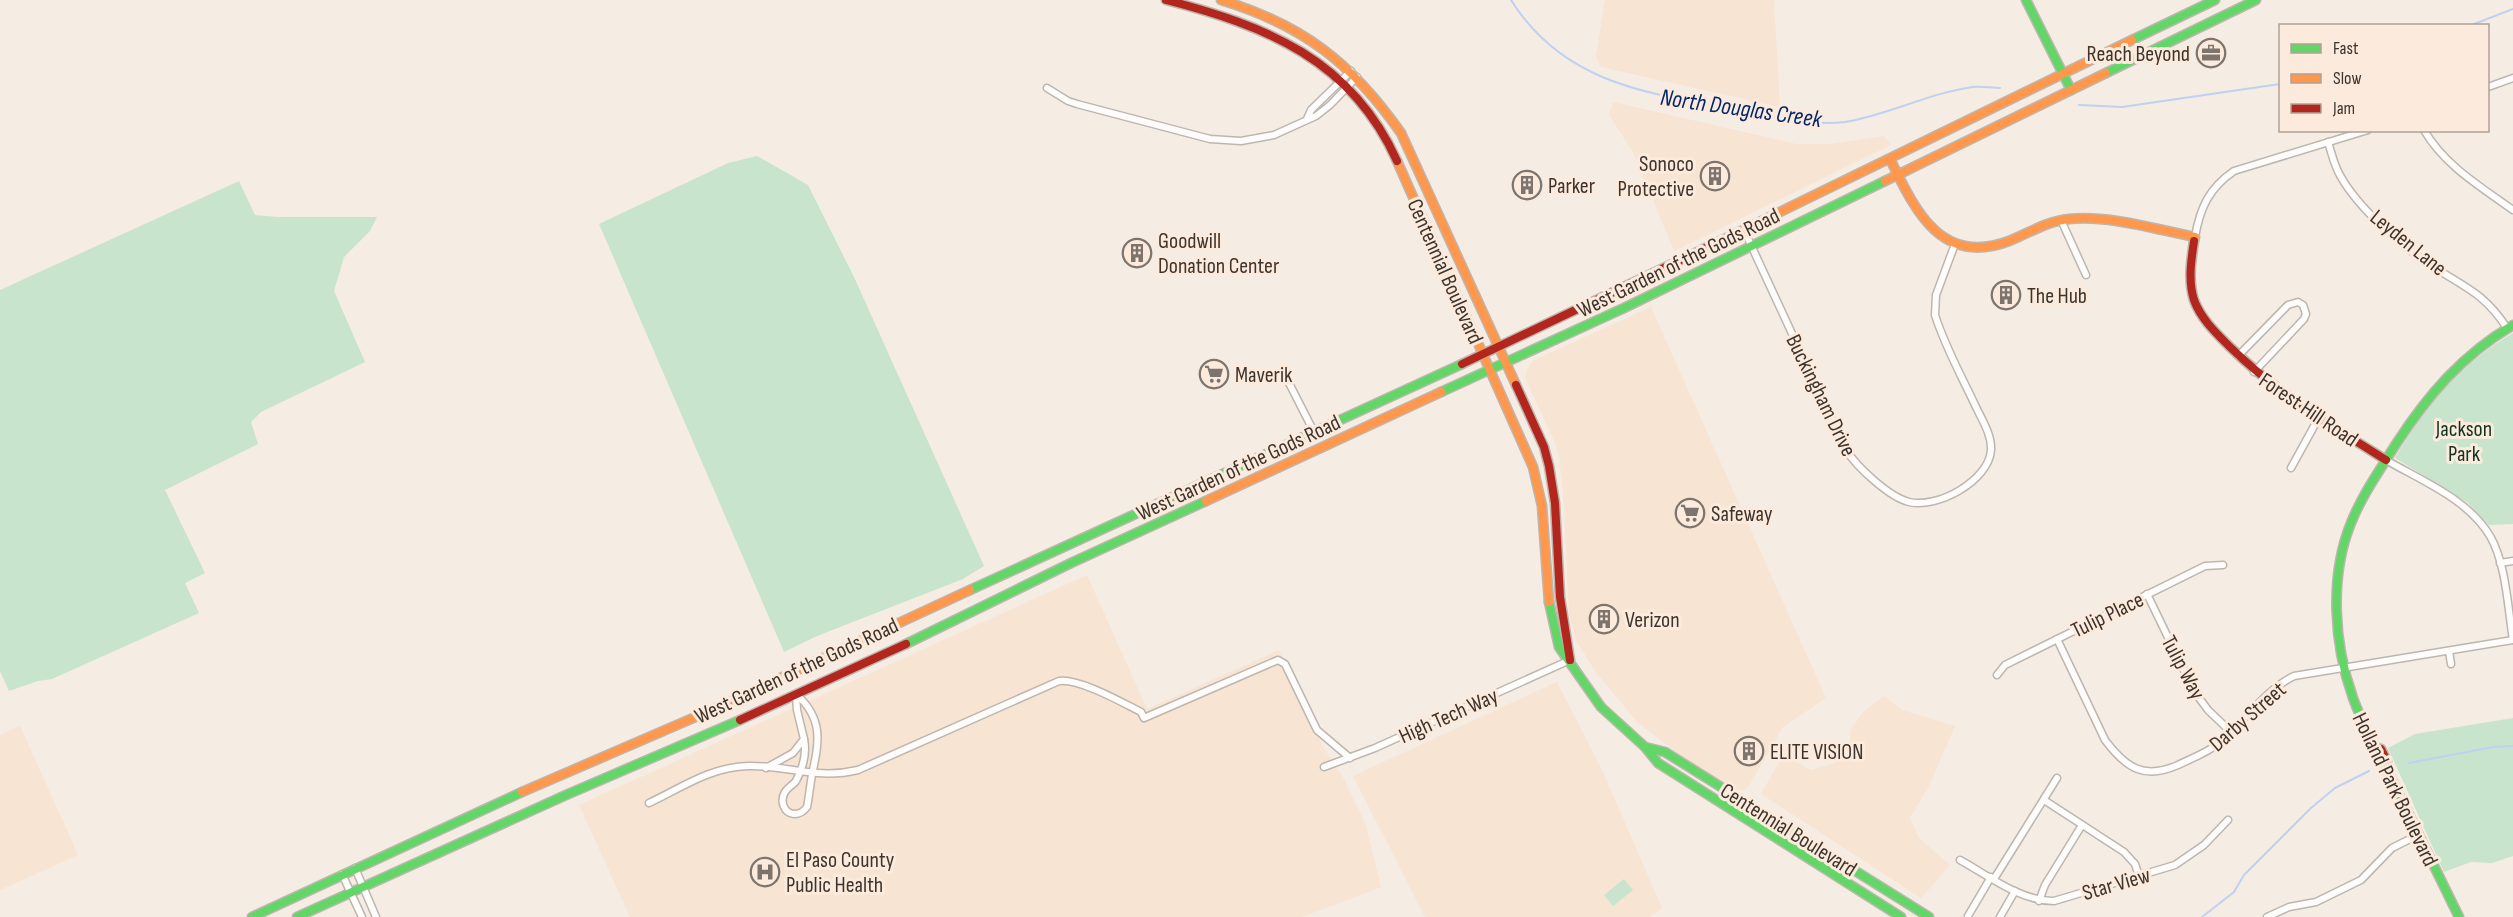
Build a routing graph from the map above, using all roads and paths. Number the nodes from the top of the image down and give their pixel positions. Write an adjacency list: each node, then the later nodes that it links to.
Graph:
1 (1169, 0): 9 (main road, Centennial Boulevard)
2 (1221, 0): 6 (main road, Centennial Boulevard)
3 (2026, 0): 7 (main road)
4 (2215, 0): 7 (main road, West Garden of the Gods Road)
5 (2256, 0): 12 (main road, West Garden of the Gods Road)
6 (1354, 74): 9 (street); 26 (main road, Centennial Boulevard)
7 (2062, 74): 12 (main road); 16 (main road, West Garden of the Gods Road)
8 (2512, 81): 10 (street)
9 (1344, 84): 11 (street); 27 (main road, Centennial Boulevard)
10 (2489, 87)
11 (1047, 88)
12 (2071, 90): 17 (main road, West Garden of the Gods Road)
13 (2361, 132): 15 (street)
14 (2425, 132): 18 (street)
15 (2328, 142): 21 (street); 25 (street, Leyden Lane)
16 (1890, 159): 17 (main road); 20 (main road, West Garden of the Gods Road)
17 (1897, 175): 22 (main road); 23 (main road, West Garden of the Gods Road)
18 (2513, 210)
19 (2061, 220): 21 (main road); 22 (main road); 24 (street)
20 (1744, 230): 23 (street, Buckingham Drive); 26 (main road, West Garden of the Gods Road)
21 (2194, 237): 28 (main road, Forest Hill Road)
22 (1955, 244): 23 (street, Buckingham Drive)
23 (1751, 246): 29 (main road, West Garden of the Gods Road)
24 (2086, 275)
25 (2510, 327): 35 (main road, Holland Park Boulevard)
26 (1498, 347): 27 (main road, West Garden of the Gods Road); 29 (main road, Centennial Boulevard)
27 (1483, 354): 30 (main road, Centennial Boulevard); 34 (main road, West Garden of the Gods Road)
28 (2238, 356): 31 (main road, Forest Hill Road); 31 (street)
29 (1506, 363): 30 (main road, West Garden of the Gods Road); 47 (main road, Centennial Boulevard)
30 (1490, 370): 39 (main road, West Garden of the Gods Road); 47 (main road, Centennial Boulevard)
31 (2254, 372): 33 (main road, Forest Hill Road)
32 (1289, 382): 34 (street)
33 (2318, 419): 35 (main road, Forest Hill Road); 36 (street)
34 (1314, 432): 37 (main road, West Garden of the Gods Road)
35 (2386, 460): 40 (street, Forest Hill Road); 49 (main road, Holland Park Boulevard)
36 (2291, 468)
37 (1197, 486): 39 (main road); 67 (main road, West Garden of the Gods Road)
38 (2513, 561): 40 (street)
39 (1071, 562): 51 (main road, West Garden of the Gods Road)
40 (2500, 563): 43 (street, Forest Hill Road)
41 (2223, 565): 42 (street, Tulip Place)
42 (2147, 594): 44 (street, Tulip Place); 52 (street, Tulip Way)
43 (2510, 602): 45 (street, Forest Hill Road)
44 (2057, 639): 50 (street, Tulip Place); 52 (street, Darby Street)
45 (2513, 640): 46 (street, Darby Street)
46 (2449, 651): 48 (street); 49 (street, Darby Street)
47 (1570, 660): 54 (main road, Centennial Boulevard); 55 (street, High Tech Way)
48 (2451, 664)
49 (2346, 667): 52 (street, Darby Street); 65 (main road, Holland Park Boulevard)
50 (1997, 675)
51 (796, 694): 53 (street); 59 (street); 71 (main road, West Garden of the Gods Road)
52 (2231, 732)
53 (804, 739): 57 (street); 58 (street)
54 (1646, 747): 80 (main road, Centennial Boulevard); 81 (main road, Centennial Boulevard)
55 (1350, 758): 56 (street, High Tech Way); 59 (street)
56 (1324, 767)
57 (766, 768): 58 (street); 62 (street)
58 (799, 773): 59 (street); 59 (street)
59 (813, 775)
60 (2057, 778): 61 (street)
61 (2044, 800): 64 (street); 70 (street)
62 (649, 803)
63 (2228, 820): 69 (street, Star View)
64 (2082, 825): 69 (street); 74 (street)
65 (2418, 835): 83 (street); 84 (main road, Holland Park Boulevard)
66 (1960, 860): 70 (street)
67 (355, 868): 68 (main road, West Garden of the Gods Road); 71 (street)
68 (342, 874): 73 (street); 76 (main road, West Garden of the Gods Road)
69 (2139, 876): 74 (street, Star View)
70 (1993, 878): 72 (street); 75 (street)
71 (363, 887): 73 (main road, West Garden of the Gods Road); 79 (street)
72 (2016, 891): 74 (street); 82 (street)
73 (351, 892): 77 (main road, West Garden of the Gods Road); 78 (street)
74 (2039, 901)
75 (1968, 916)
76 (252, 917)
77 (297, 917)
78 (362, 917)
79 (376, 917)
80 (1901, 917)
81 (1929, 917)
82 (2000, 917)
83 (2267, 917)
84 (2459, 917)

